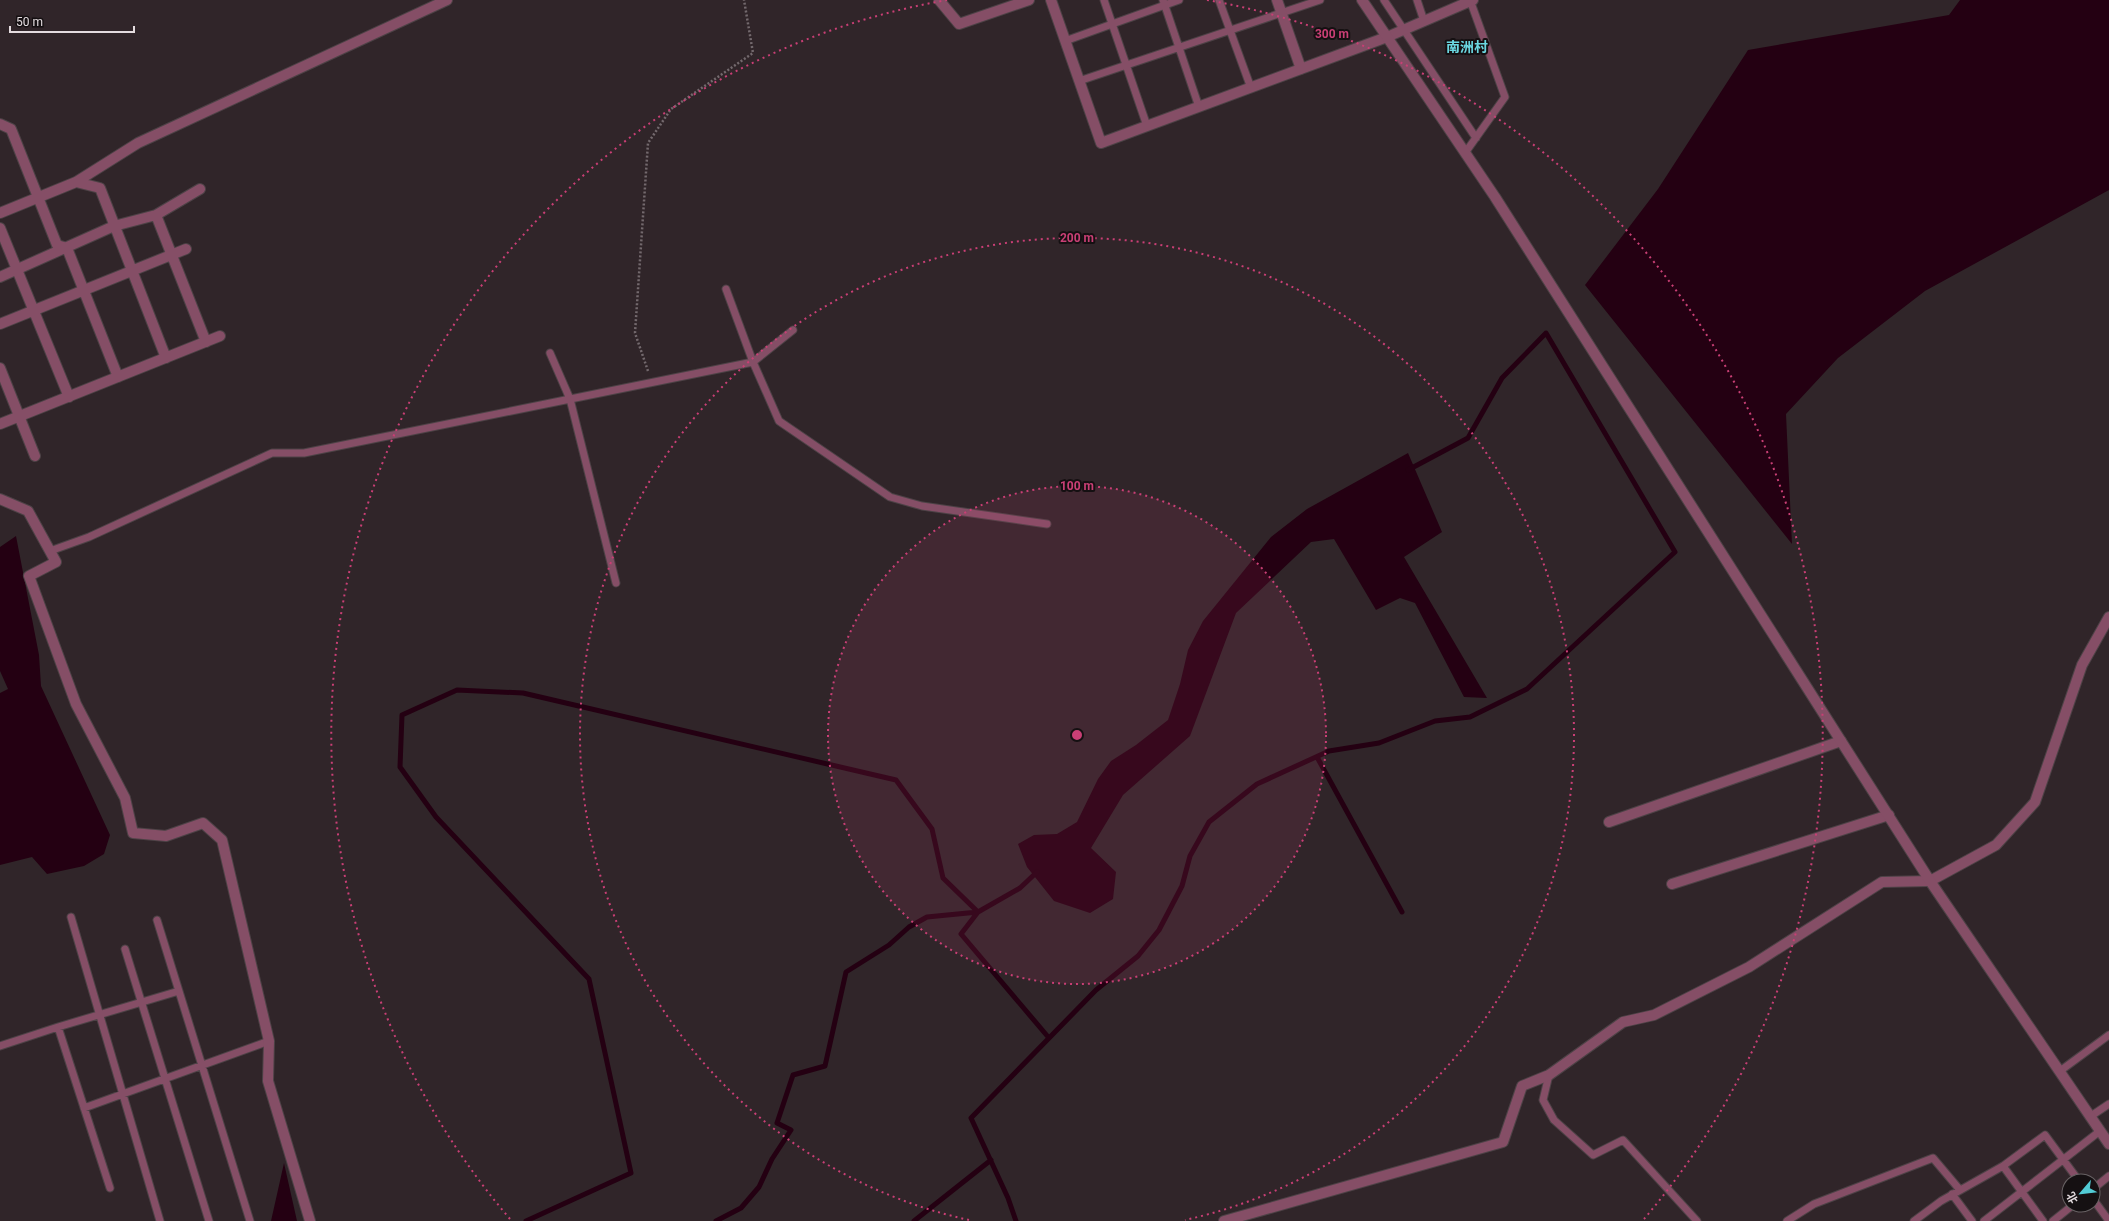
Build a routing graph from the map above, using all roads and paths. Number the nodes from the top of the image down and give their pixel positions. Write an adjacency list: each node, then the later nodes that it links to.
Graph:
1 (447, 0): 33 (street)
2 (744, 0): 58 (path)
3 (939, 0): 4 (street)
4 (1029, 0)
5 (1051, 0): 22 (street)
6 (1104, 0): 18 (lane)
7 (1179, 0): 15 (lane)
8 (1219, 0): 19 (lane)
9 (1277, 0): 16 (street)
10 (1320, 0): 16 (lane)
11 (1362, 0): 21 (street)
12 (1384, 0): 20 (lane)
13 (1417, 0): 17 (lane)
14 (1472, 0): 17 (street); 31 (lane)
15 (1164, 3): 18 (lane); 23 (lane)
16 (1281, 13): 19 (lane); 25 (street)
17 (1424, 21): 20 (street)
18 (1112, 24): 22 (lane); 24 (lane)
19 (1230, 30): 23 (lane); 27 (lane)
20 (1404, 30): 21 (street); 31 (lane)
21 (1387, 37): 25 (street); 32 (street)
22 (1065, 41): 26 (street)
23 (1179, 47): 24 (lane); 28 (lane)
24 (1126, 65): 26 (lane); 30 (lane)
25 (1301, 69): 27 (street)
26 (1079, 81): 30 (street)
27 (1250, 88): 28 (street)
28 (1199, 107): 30 (street)
29 (0, 124): 35 (street)
30 (1147, 126)
31 (1476, 138): 32 (lane)
32 (1465, 153): 69 (street)
33 (76, 182): 35 (street); 38 (street)
34 (200, 189): 37 (street)
35 (38, 197): 36 (street); 40 (street)
36 (0, 213)
37 (156, 215): 38 (street); 42 (street)
38 (114, 226): 40 (street); 44 (street)
39 (0, 228): 43 (street)
40 (67, 248): 43 (street); 46 (street)
41 (186, 249): 42 (street)
42 (171, 255): 44 (street); 52 (street)
43 (17, 270): 45 (street); 48 (street)
44 (132, 271): 46 (street); 54 (street)
45 (0, 277)
46 (83, 290): 48 (street); 57 (street)
47 (726, 290): 55 (lane)
48 (33, 310): 49 (street); 59 (street)
49 (0, 324)
50 (793, 330): 55 (lane)
51 (220, 336): 52 (street)
52 (206, 342): 54 (street)
53 (550, 353): 60 (lane)
54 (166, 358): 57 (street)
55 (753, 362): 58 (lane); 65 (lane)
56 (0, 368): 61 (street)
57 (118, 377): 59 (street)
58 (652, 382): 60 (lane)
59 (69, 397): 61 (street)
60 (570, 399): 66 (lane); 67 (lane)
61 (19, 417): 62 (street); 63 (street)
62 (0, 424)
63 (35, 456)
64 (0, 499): 66 (street)
65 (1047, 524)
66 (50, 551): 82 (street)
67 (616, 584)
68 (2109, 617): 72 (street)
69 (1841, 740): 70 (street); 71 (street)
70 (1889, 815): 72 (street); 73 (street)
71 (1609, 822)
72 (1930, 881): 85 (street); 86 (street)
73 (1672, 884)
74 (71, 917): 79 (lane)
75 (157, 920): 77 (lane)
76 (125, 948): 78 (lane)
77 (179, 991): 78 (lane); 84 (lane)
78 (142, 1002): 79 (lane); 87 (lane)
79 (100, 1015): 80 (lane); 88 (lane)
80 (58, 1027): 83 (lane); 90 (lane)
81 (2109, 1035): 85 (lane)
82 (269, 1041): 84 (lane); 108 (street)
83 (0, 1046)
84 (202, 1065): 87 (lane); 107 (lane)
85 (2060, 1071): 91 (street)
86 (1550, 1076): 109 (street); 110 (lane)
87 (165, 1078): 88 (lane); 106 (lane)
88 (122, 1094): 90 (lane); 105 (lane)
89 (2109, 1104): 91 (lane)
90 (84, 1108): 99 (lane)
91 (2091, 1116): 92 (street)
92 (2100, 1130): 93 (street); 94 (lane)
93 (2109, 1144)
94 (2063, 1159): 95 (lane); 96 (lane); 101 (lane)
95 (2003, 1166): 100 (lane); 101 (lane)
96 (2073, 1173)
97 (2109, 1176): 98 (lane)
98 (2101, 1182)
99 (110, 1188)
100 (1960, 1190): 102 (lane); 111 (lane)
101 (2022, 1192): 114 (lane); 115 (lane)
102 (1952, 1194): 112 (lane); 113 (lane)
103 (2101, 1210): 117 (lane)
104 (2063, 1213): 116 (lane)
105 (160, 1221)
106 (209, 1221)
107 (250, 1221)
108 (310, 1221)
109 (1224, 1221)
110 (1697, 1221)
111 (1787, 1221)
112 (1914, 1221)
113 (1972, 1221)
114 (1984, 1221)
115 (2043, 1221)
116 (2053, 1221)
117 (2109, 1221)

